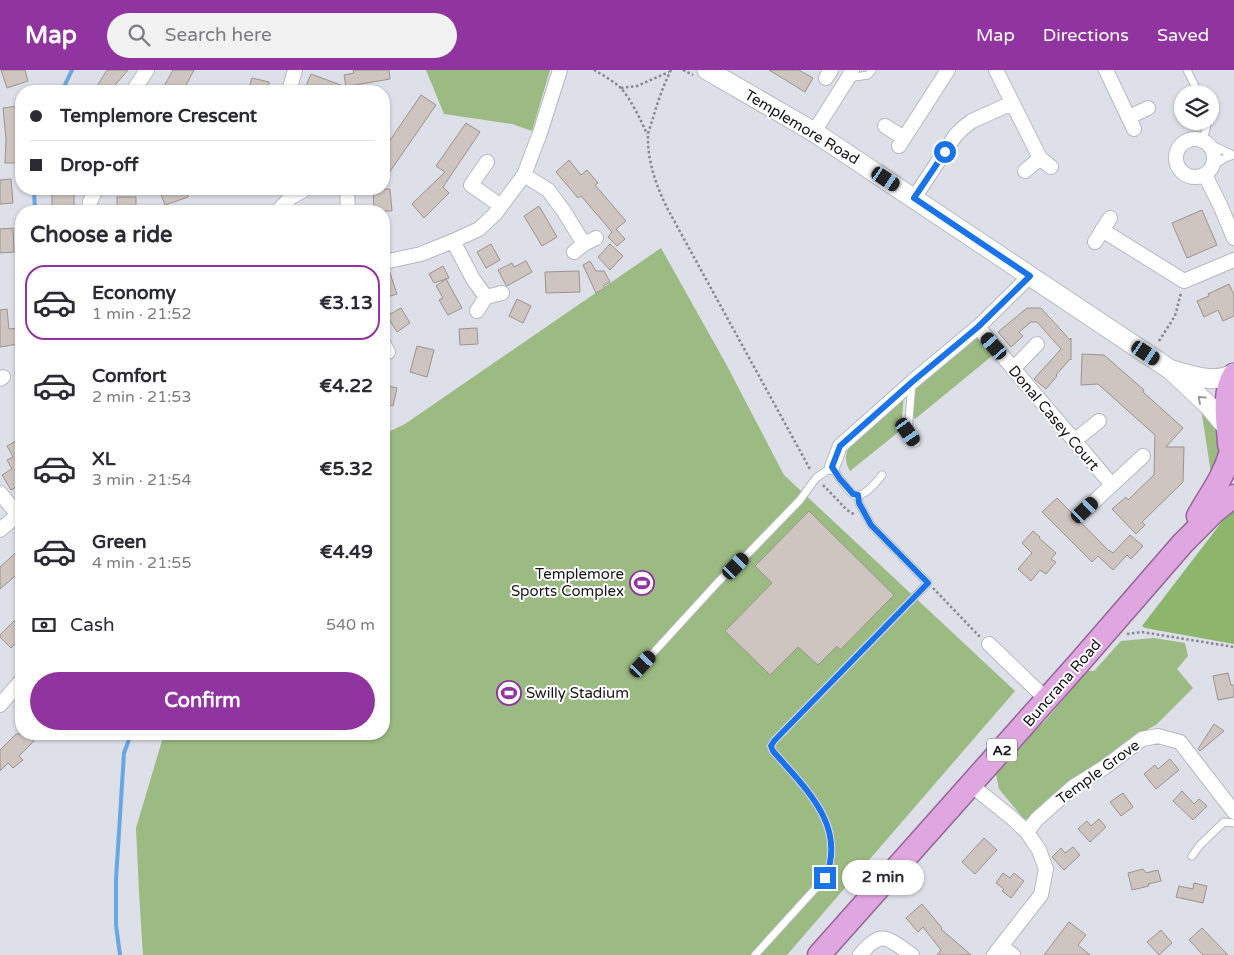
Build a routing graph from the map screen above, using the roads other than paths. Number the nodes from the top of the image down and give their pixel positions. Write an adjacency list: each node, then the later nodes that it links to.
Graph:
1 (147, 70): 11 (street)
2 (560, 70): 26 (street)
3 (707, 70): 18 (main road, Templemore Road)
4 (872, 70): 10 (lane)
5 (948, 70): 16 (street)
6 (996, 70): 14 (street)
7 (1106, 70): 15 (street)
8 (1187, 70): 13 (lane)
9 (290, 71): 12 (street)
10 (850, 74): 18 (street)
11 (137, 85)
12 (289, 85)
13 (1194, 85)
14 (1012, 103): 21 (street); 27 (street)
15 (1148, 108)
16 (885, 126)
17 (1207, 130): 19 (lane)
18 (814, 132): 27 (main road, Templemore Road)
19 (1206, 142): 20 (lane); 24 (street); 24 (street)
20 (1234, 155): 24 (lane)
21 (1040, 158): 23 (street); 25 (street)
22 (487, 162): 28 (street)
23 (1051, 167)
24 (1209, 170): 30 (street)
25 (1025, 171)
26 (524, 174): 28 (street); 32 (street)
27 (914, 198): 35 (main road, Templemore Road)
28 (501, 206): 31 (street)
29 (1110, 218): 33 (street)
30 (1234, 238)
31 (453, 241): 34 (street); 37 (street)
32 (585, 245)
33 (1234, 260)
34 (390, 261)
35 (1030, 276): 39 (street); 42 (main road, Templemore Road)
36 (502, 293): 37 (street)
37 (486, 297): 38 (street)
38 (477, 311)
39 (978, 327): 41 (street, Donal Casey Court); 44 (street)
40 (1037, 344): 41 (street)
41 (1013, 369): 46 (street, Donal Casey Court)
42 (1171, 370): 43 (main road, Templemore Road); 48 (main road, Templemore Road, one-way to 42)
43 (1234, 374): 48 (highway, A2)
44 (912, 382): 47 (lane); 50 (street)
45 (1099, 421): 46 (street)
46 (1074, 441): 52 (street, Donal Casey Court)
47 (916, 443)
48 (1231, 446): 60 (highway, Buncrana Road / A2)
49 (1143, 456): 52 (street)
50 (832, 467): 54 (lane); 62 (lane)
51 (882, 475): 54 (lane)
52 (1112, 485): 57 (street)
53 (0, 493): 56 (street)
54 (858, 495): 72 (lane)
55 (1234, 496): 60 (highway, Buncrana Road / A2)
56 (15, 510)
57 (1085, 510)
58 (15, 517): 59 (street)
59 (0, 530)
60 (1182, 543): 64 (highway, Buncrana Road / A2)
61 (989, 644): 64 (street)
62 (643, 664)
63 (15, 688): 65 (street)
64 (1047, 700): 66 (highway, Buncrana Road / A2)
65 (0, 705)
66 (971, 785): 69 (street); 73 (highway, Buncrana Road / A2)
67 (1234, 812): 69 (street, Temple Grove)
68 (1234, 823): 70 (lane)
69 (1027, 832): 71 (street)
70 (1192, 856)
71 (997, 950): 76 (street)
72 (755, 955)
73 (819, 955)
74 (860, 955): 75 (street)
75 (912, 955)
76 (1013, 955)

